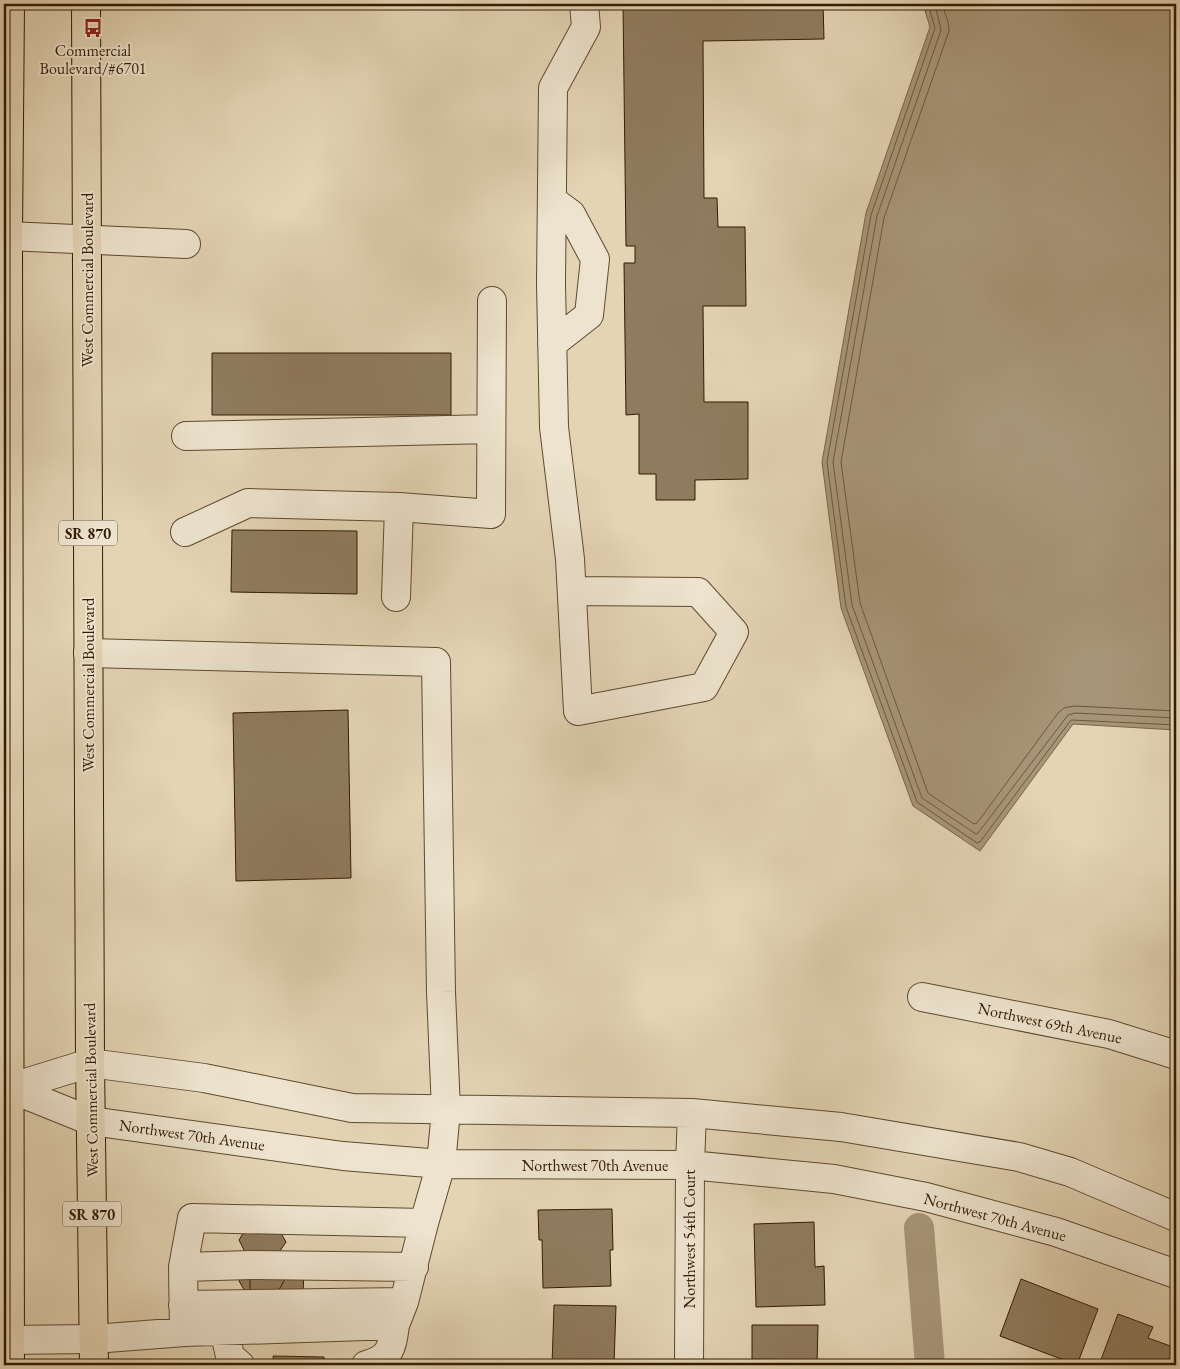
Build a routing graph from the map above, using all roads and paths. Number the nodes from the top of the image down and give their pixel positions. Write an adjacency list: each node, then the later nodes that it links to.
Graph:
1 (10, 4): 5 (highway)
2 (86, 4): 6 (highway, West Commercial Boulevard / SR 870)
3 (584, 4): 4 (street)
4 (552, 200): 9 (street); 9 (street)
5 (8, 236): 6 (street); 17 (highway)
6 (86, 239): 7 (street); 16 (highway, West Commercial Boulevard / SR 870)
7 (186, 244)
8 (492, 301): 10 (street)
9 (552, 344): 14 (street)
10 (491, 429): 11 (street); 12 (street)
11 (186, 436)
12 (399, 507): 13 (street); 15 (street)
13 (186, 532)
14 (572, 591): 14 (street)
15 (396, 597)
16 (88, 653): 20 (highway, West Commercial Boulevard / SR 870); 22 (street)
17 (6, 734): 21 (highway)
18 (922, 997): 19 (street, Northwest 69th Avenue)
19 (1176, 1055)
20 (90, 1063): 21 (street); 22 (street); 24 (highway, West Commercial Boulevard / SR 870)
21 (7, 1088): 24 (street, Northwest 70th Avenue); 36 (highway)
22 (446, 1110): 23 (street); 25 (street)
23 (692, 1113): 26 (street, Northwest 54th Court); 27 (street)
24 (91, 1121): 25 (street, Northwest 70th Avenue); 37 (highway, West Commercial Boulevard / SR 870)
25 (441, 1164): 26 (street, Northwest 70th Avenue); 28 (street)
26 (690, 1165): 31 (street, Northwest 70th Avenue); 40 (street, Northwest 54th Court)
27 (1176, 1217)
28 (424, 1223): 29 (street); 30 (street)
29 (183, 1267): 30 (street); 32 (street)
30 (414, 1267): 33 (street)
31 (1176, 1274)
32 (183, 1305): 33 (street); 35 (street)
33 (400, 1313): 34 (street); 39 (street)
34 (224, 1330): 35 (street); 38 (street)
35 (184, 1332): 37 (street)
36 (8, 1348): 37 (street)
37 (94, 1352)
38 (240, 1365)
39 (366, 1365)
40 (689, 1365)

